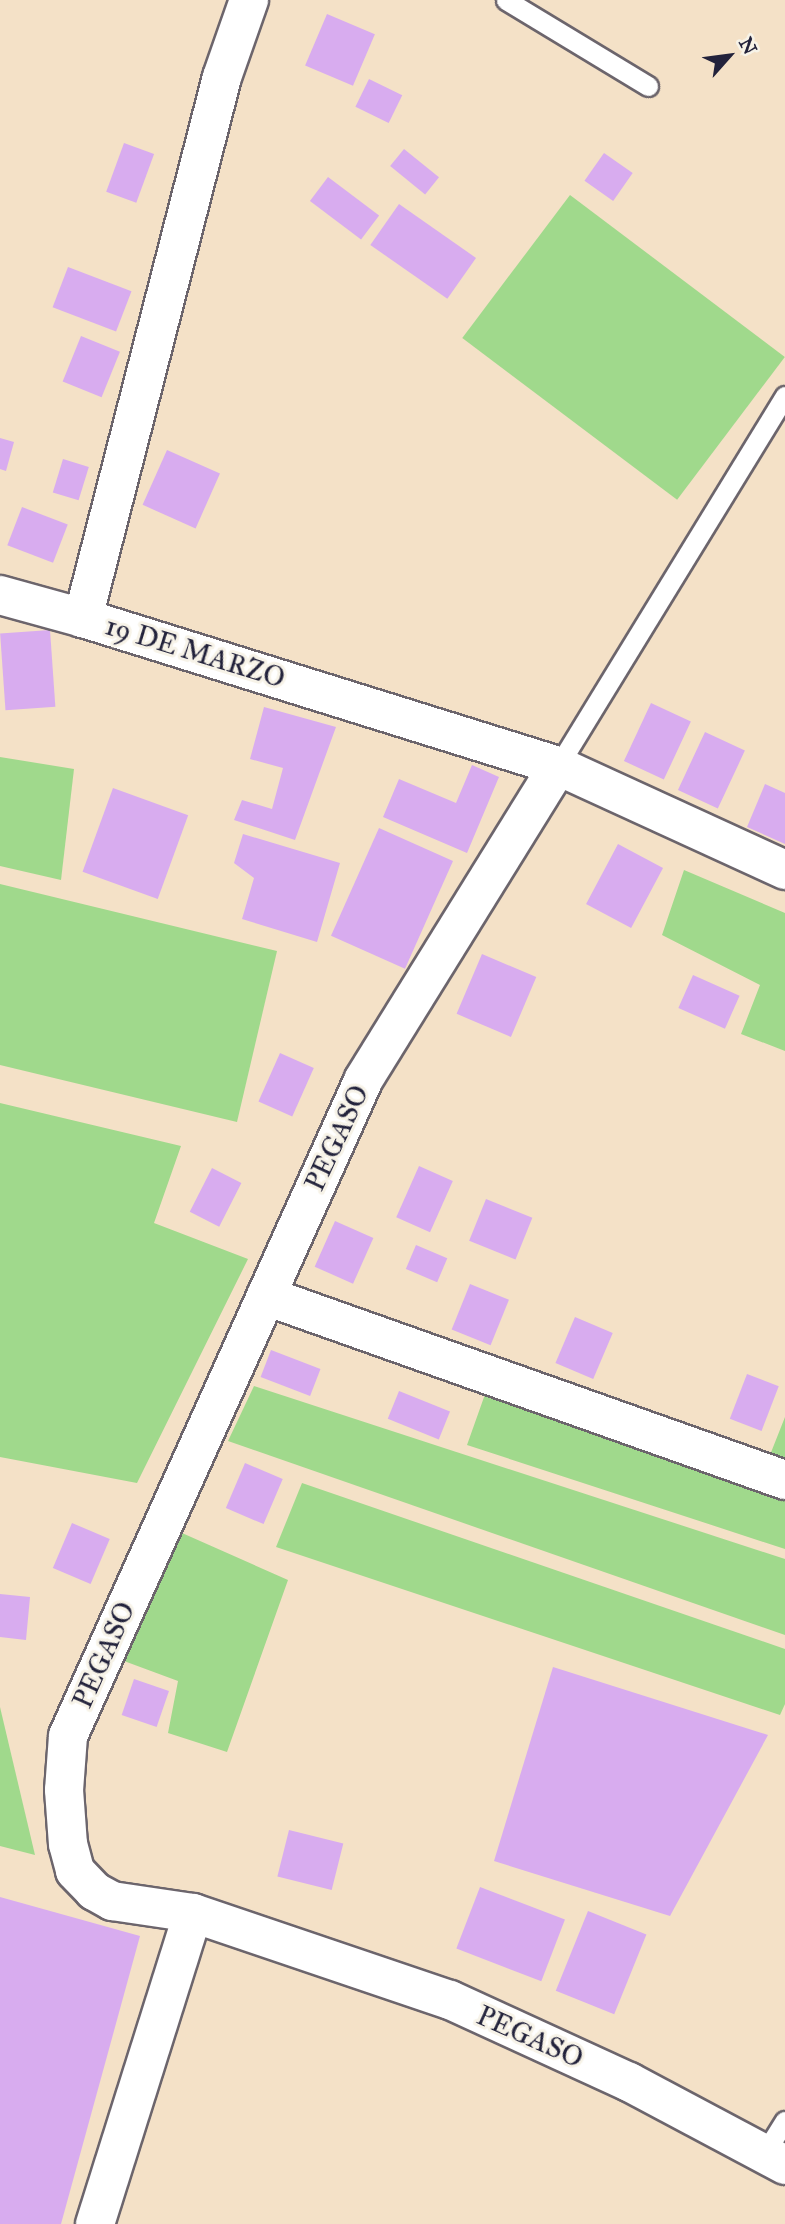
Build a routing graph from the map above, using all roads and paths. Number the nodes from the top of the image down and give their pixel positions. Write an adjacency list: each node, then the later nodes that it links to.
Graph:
1 (249, 0): 6 (street, 19 DE MARZO)
2 (506, 0): 3 (lane)
3 (648, 86)
4 (785, 396): 7 (lane)
5 (0, 595): 6 (street)
6 (83, 618): 7 (street, 19 DE MARZO)
7 (558, 766): 8 (street, 19 DE MARZO); 9 (street, PEGASO)
8 (785, 870)
9 (266, 1296): 10 (street); 11 (street, PEGASO)
10 (785, 1480)
11 (193, 1913): 13 (street, PEGASO); 14 (street)
12 (785, 2121): 13 (lane)
13 (775, 2159)
14 (95, 2224)

